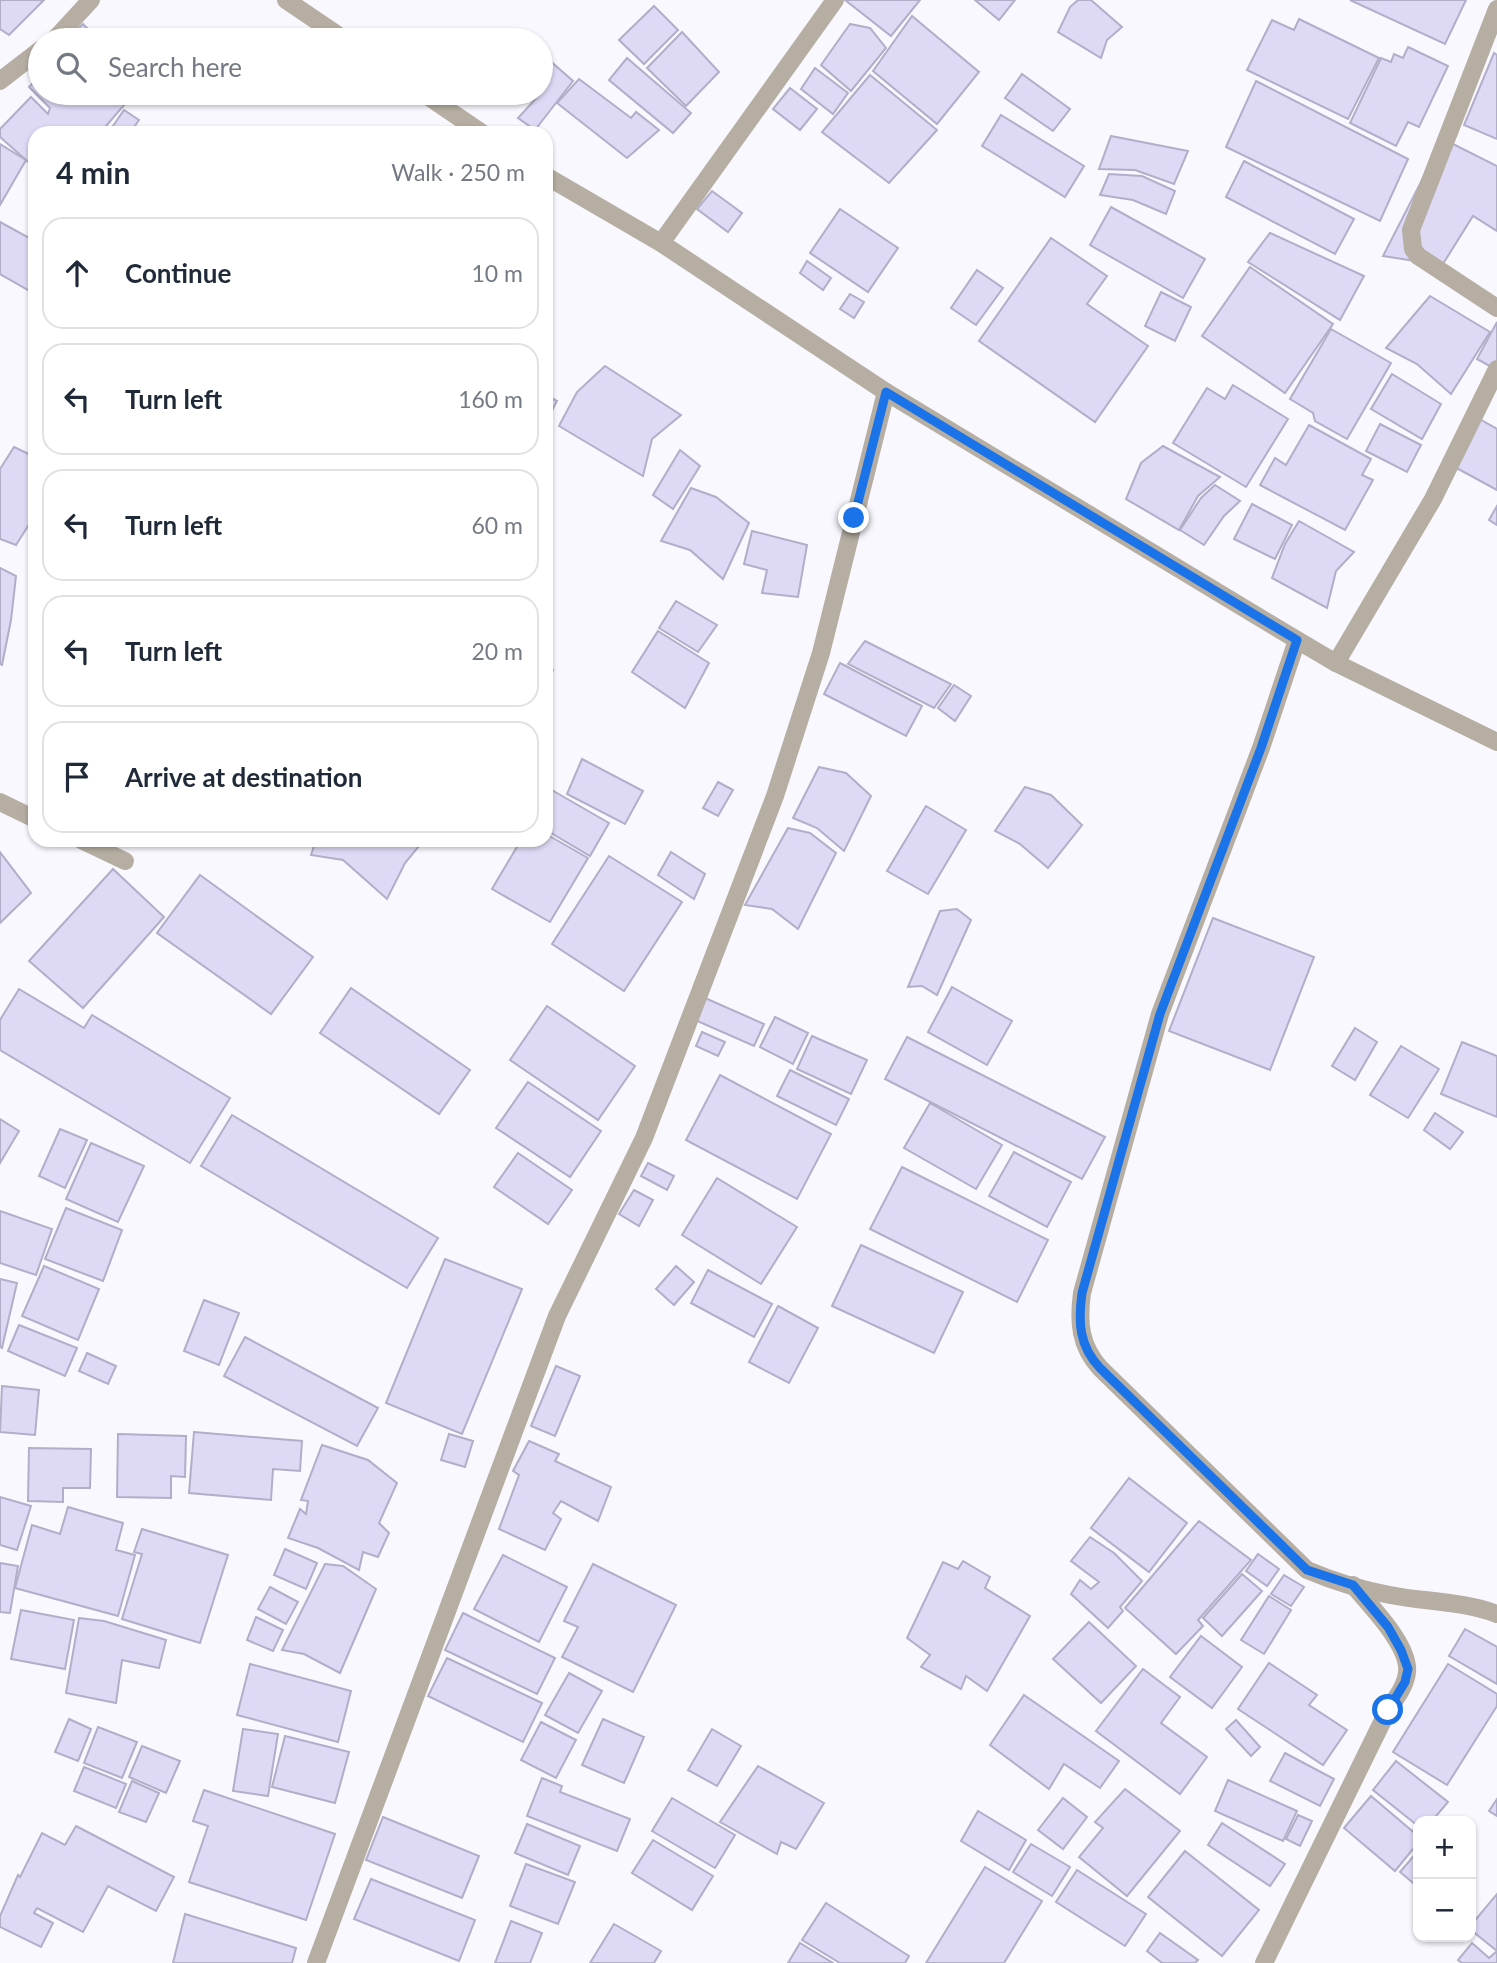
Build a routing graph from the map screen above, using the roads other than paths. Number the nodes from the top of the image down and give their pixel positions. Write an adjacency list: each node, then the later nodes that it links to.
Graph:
1 (91, 0): 5 (street)
2 (286, 0): 6 (street)
3 (835, 0): 12 (street)
4 (1497, 9): 13 (street)
5 (65, 28)
6 (327, 28)
7 (28, 59): 8 (street)
8 (0, 81)
9 (441, 105): 10 (street)
10 (472, 126)
11 (553, 180): 12 (street)
12 (661, 243): 15 (street)
13 (1497, 308)
14 (1497, 369): 17 (street)
15 (886, 392): 16 (street); 25 (street)
16 (1297, 640): 17 (street); 23 (street)
17 (1336, 663): 18 (street)
18 (1497, 742)
19 (0, 802): 20 (street)
20 (28, 816)
21 (96, 847): 22 (street)
22 (125, 861)
23 (1353, 1585): 24 (street); 26 (street)
24 (1497, 1614)
25 (316, 1963)
26 (1264, 1963)

